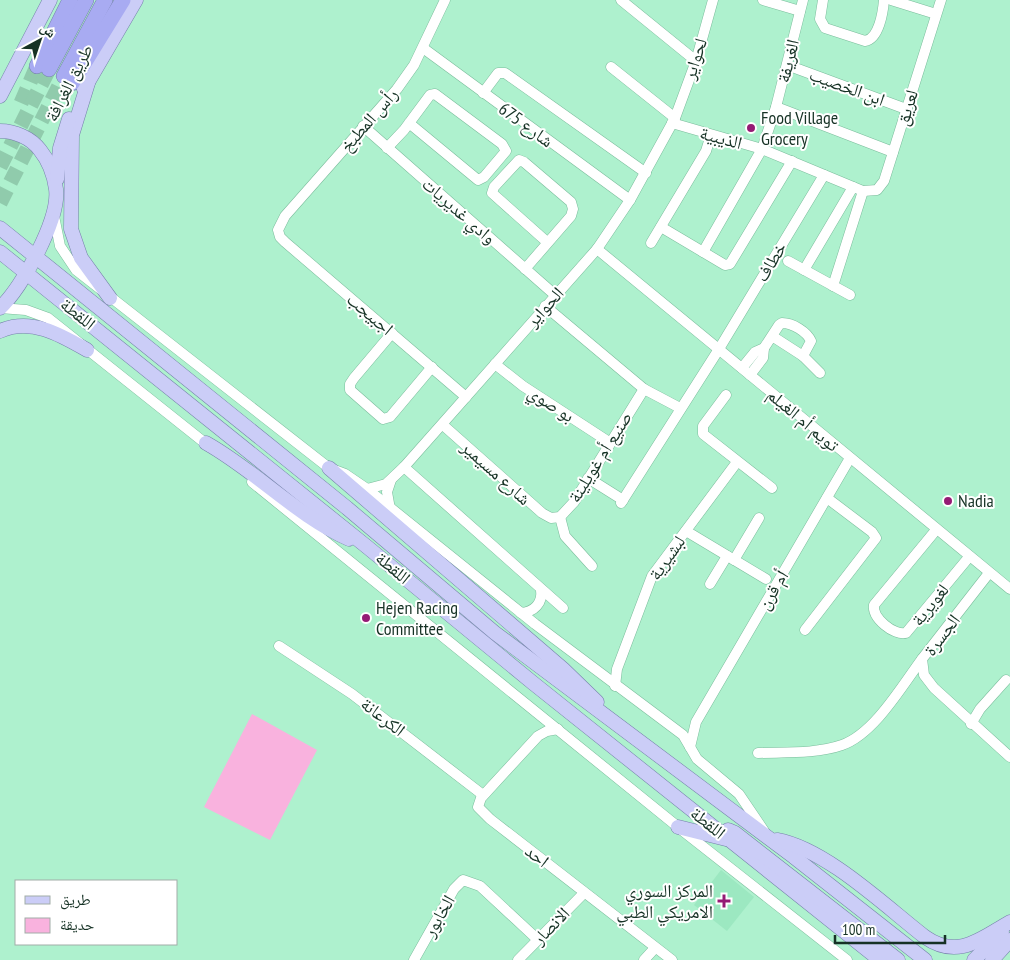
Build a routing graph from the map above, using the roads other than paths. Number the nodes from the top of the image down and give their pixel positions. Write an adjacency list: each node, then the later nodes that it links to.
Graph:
1 (50, 0): 22 (main road)
2 (70, 0): 3 (highway, طريق الغرافة)
3 (86, 0)
4 (105, 0): 5 (highway, طريق الغرافة)
5 (123, 0)
6 (136, 0): 24 (main road, طريق الغرافة)
7 (445, 0): 18 (street, رأس المطبخ)
8 (621, 0): 19 (street)
9 (714, 0): 19 (street, لحواير)
10 (762, 0): 16 (street)
11 (803, 0): 16 (street, الغريفة)
12 (823, 0): 13 (street)
13 (884, 0)
14 (891, 0): 17 (street)
15 (941, 0): 17 (street, لعريق)
16 (800, 11): 20 (street, الغريفة)
17 (936, 14): 28 (street, لعريق)
18 (423, 48): 25 (street, شارع 675); 30 (street, رأس المطبخ)
19 (696, 61): 29 (street, لحواير)
20 (787, 65): 27 (street, الغريفة); 28 (street, ابن الخصيب)
21 (611, 67): 29 (street, الذيبية)
22 (12, 70): 23 (main road); 26 (main road)
23 (0, 83)
24 (88, 83): 41 (main road, طريق الغرافة); 63 (main road)
25 (483, 93): 38 (street); 43 (street, شارع 675)
26 (0, 96)
27 (776, 107): 35 (street, الغريفة); 36 (street)
28 (906, 109): 36 (street, لعريق)
29 (673, 120): 33 (street, الذيبية); 38 (street, الحواير)
30 (363, 126): 34 (street, وادي غديريات); 49 (street, رأس المطبخ)
31 (407, 127): 31 (street); 34 (street)
32 (0, 131): 41 (main road)
33 (711, 135): 35 (street, الذيبية); 47 (street)
34 (389, 149): 57 (street, وادي غديريات)
35 (762, 149): 37 (street, الذيبية); 54 (street, الغريفة)
36 (893, 152): 42 (street, لعريق)
37 (792, 162): 39 (street, الذيبية); 54 (street)
38 (647, 171): 43 (street, الحواير)
39 (824, 175): 40 (street, الذيبية); 69 (street, خطاف)
40 (853, 187): 42 (street); 44 (street)
41 (56, 190): 45 (main road, طريق الغرافة)
42 (863, 192): 46 (street)
43 (630, 200): 52 (street, الحواير)
44 (842, 208): 46 (street); 58 (street)
45 (53, 212): 55 (main road, طريق الغرافة); 63 (street, اللقطة)
46 (857, 213): 60 (street)
47 (661, 227): 51 (street); 54 (street)
48 (0, 228): 55 (main road, اللقطة)
49 (278, 230): 67 (street, اجبيجب)
50 (547, 242): 50 (street); 57 (street)
51 (651, 243)
52 (597, 250): 61 (street, الحواير); 69 (street, تويم أم الغيلم)
53 (0, 252): 59 (main road, اللقطة)
54 (703, 252)
55 (35, 256): 59 (main road, طريق الغرافة); 122 (main road, اللقطة)
56 (788, 261): 58 (street)
57 (523, 268): 61 (street, وادي غديريات)
58 (804, 270): 60 (street)
59 (27, 273): 65 (main road, طريق الغرافة); 98 (main road, اللقطة)
60 (833, 286): 62 (street)
61 (555, 295): 64 (street, الحواير)
62 (850, 295)
63 (110, 298): 86 (street, اللقطة)
64 (545, 306): 72 (street, الحواير); 76 (street)
65 (0, 308): 70 (street, اللقطة)
66 (0, 331): 70 (main road)
67 (392, 333): 73 (street, اجبيجب); 73 (street)
68 (772, 336): 71 (street); 71 (street); 74 (street)
69 (719, 349): 74 (street, تويم أم الغيلم); 79 (street)
70 (87, 350): 82 (street, اللقطة)
71 (803, 356): 75 (street)
72 (495, 364): 78 (street, الحواير); 81 (street, بو صوي)
73 (432, 367): 78 (street, اجبيجب)
74 (746, 372): 83 (street, تويم أم الغيلم)
75 (820, 373)
76 (644, 389): 79 (street); 81 (street, صنيع أم غويلينة)
77 (726, 395): 84 (street)
78 (466, 397): 80 (street, الحواير)
79 (680, 408): 87 (street)
80 (443, 425): 85 (street, الحواير); 93 (street, شارع مسيمير)
81 (609, 442): 87 (street, صنيع أم غويلينة)
82 (206, 444): 98 (main road); 119 (street, اللقطة)
83 (850, 458): 91 (street, أم قرن); 95 (street, تويم أم الغيلم)
84 (737, 462): 89 (street); 96 (street, لبشيرية)
85 (404, 467): 88 (street, الحواير); 106 (street)
86 (329, 468): 90 (street, اللقطة); 97 (main road)
87 (588, 478): 93 (street, صنيع أم غويلينة)
88 (391, 480): 90 (street, الحواير); 92 (street)
89 (772, 488)
90 (367, 489): 92 (street, اللقطة)
91 (827, 498): 112 (street); 120 (street, أم قرن)
92 (393, 511): 97 (main road); 110 (street, اللقطة)
93 (555, 517): 101 (street)
94 (759, 518): 100 (street)
95 (936, 530): 99 (street, تويم أم الغيلم); 99 (street, لغويرية)
96 (686, 531): 100 (street); 115 (street, لبشيرية)
97 (410, 537): 122 (main road)
98 (366, 546): 130 (main road, اللقطة)
99 (969, 557): 102 (street, تويم أم الغيلم)
100 (730, 558): 103 (street); 104 (street)
101 (592, 566)
102 (989, 573): 105 (street, تويم أم الغيلم); 114 (street, الجسرة)
103 (766, 580)
104 (710, 584)
105 (1010, 589)
106 (541, 590): 107 (street); 108 (street)
107 (552, 599): 108 (street); 109 (street)
108 (538, 607): 110 (street); 111 (street)
109 (563, 608)
110 (521, 613): 111 (street, اللقطة)
111 (535, 624): 116 (street, اللقطة)
112 (806, 630)
113 (279, 646): 129 (street, الكرعانة)
114 (922, 659): 121 (street, الجسرة); 127 (street)
115 (618, 665): 116 (street); 118 (street, لبشيرية)
116 (601, 676): 118 (street, اللقطة)
117 (1006, 680): 121 (street)
118 (615, 686): 123 (street, اللقطة)
119 (539, 713): 124 (street, اللقطة); 125 (street)
120 (696, 722): 123 (street); 126 (street, أم قرن)
121 (969, 722): 128 (street, الجسرة)
122 (618, 725): 132 (main road, اللقطة)
123 (674, 728): 126 (street, اللقطة)
124 (558, 729): 125 (street); 131 (street, اللقطة)
125 (538, 736): 129 (street)
126 (690, 748): 132 (street, اللقطة)
127 (758, 753)
128 (1010, 757)
129 (484, 795): 134 (street, احد)
130 (704, 820): 133 (main road, اللقطة); 145 (main road)
131 (678, 828): 133 (main road); 143 (street, اللقطة)
132 (768, 838): 135 (main road); 146 (main road, اللقطة)
133 (728, 839): 144 (main road, اللقطة)
134 (584, 893): 136 (street, الانصار); 138 (street, احد)
135 (1010, 923): 147 (main road)
136 (537, 939): 139 (street, الخابور); 140 (street, الانصار)
137 (1010, 940): 148 (main road)
138 (655, 948): 141 (street); 142 (street, احد)
139 (414, 960)
140 (518, 960)
141 (644, 960)
142 (672, 960)
143 (847, 960)
144 (880, 960)
145 (898, 960)
146 (925, 960)
147 (974, 960)
148 (992, 960)

